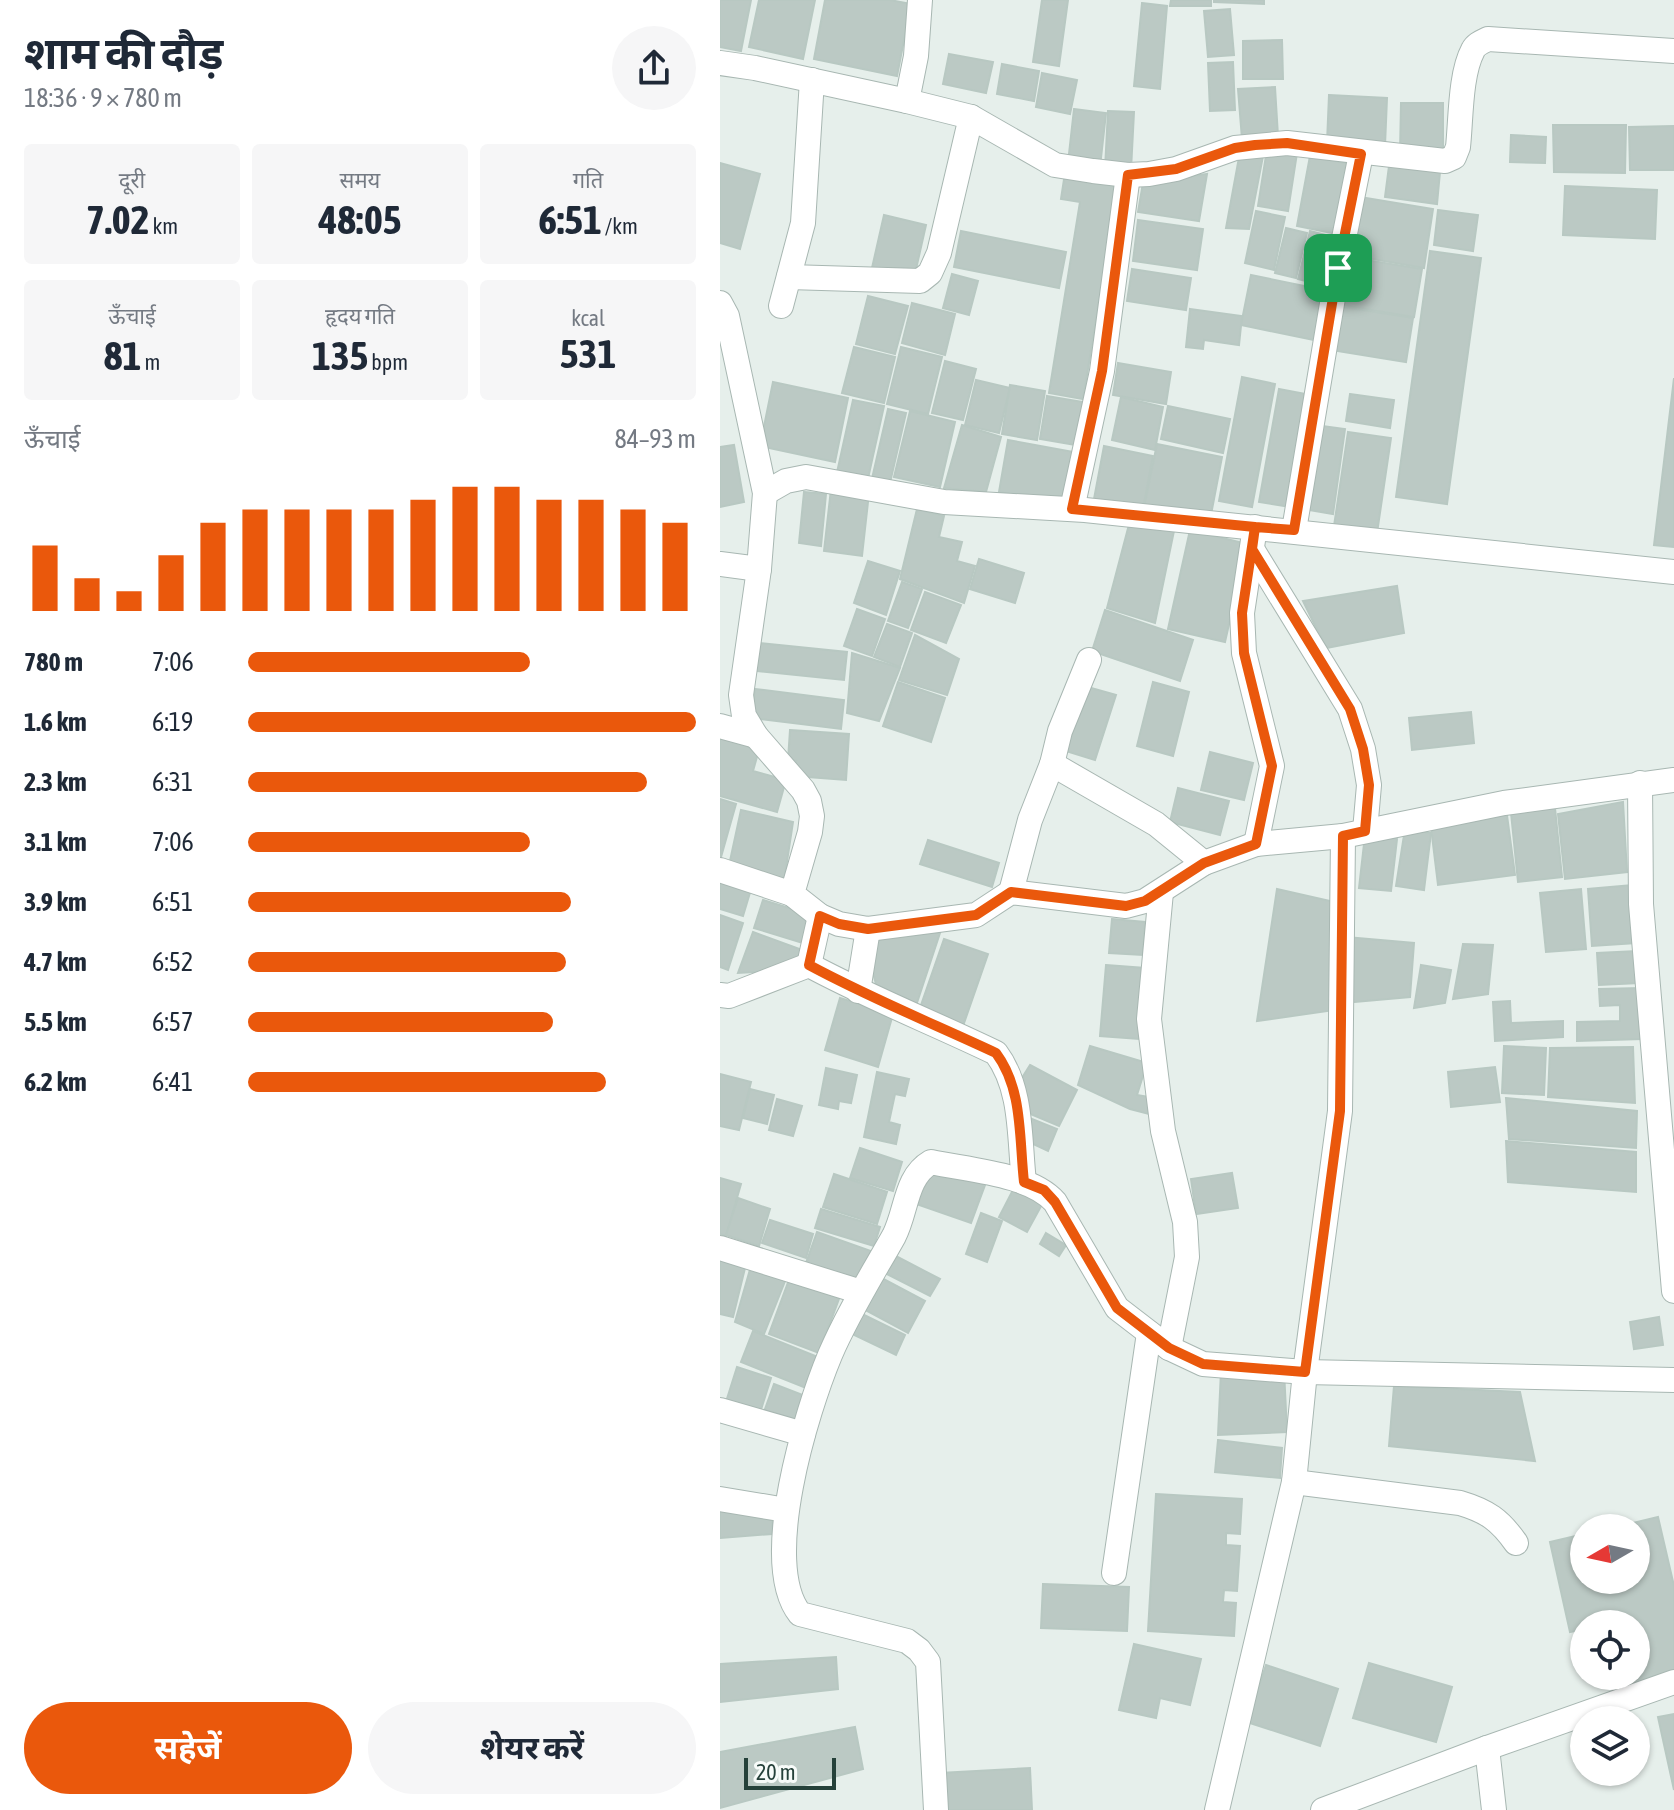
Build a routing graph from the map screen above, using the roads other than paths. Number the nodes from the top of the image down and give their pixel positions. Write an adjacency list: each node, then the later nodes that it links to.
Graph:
1 (920, 0): 5 (street)
2 (1674, 51): 7 (street)
3 (720, 63): 4 (street)
4 (812, 80): 5 (street); 9 (street)
5 (907, 101): 6 (street)
6 (971, 117): 8 (street); 9 (street)
7 (1361, 154): 8 (street); 14 (street)
8 (1128, 175): 13 (street)
9 (789, 277): 11 (street)
10 (720, 303): 12 (street)
11 (781, 306)
12 (765, 493): 13 (street); 17 (street)
13 (1072, 509): 15 (street)
14 (1294, 530): 15 (street); 18 (street)
15 (1253, 538): 25 (street); 26 (street)
16 (720, 564): 17 (street)
17 (759, 569): 21 (street)
18 (1674, 572)
19 (1089, 660): 22 (street)
20 (720, 726): 21 (street)
21 (756, 736): 31 (street)
22 (1052, 764): 27 (street); 29 (street)
23 (1674, 780): 24 (street)
24 (1640, 783): 25 (street); 37 (street)
25 (1354, 834): 26 (street); 44 (street)
26 (1256, 844): 27 (street)
27 (1204, 863): 30 (street)
28 (720, 870): 31 (street)
29 (1011, 892): 30 (street); 33 (street)
30 (1161, 892): 43 (street)
31 (792, 894): 32 (street)
32 (820, 916): 33 (street); 34 (street)
33 (868, 929): 35 (street)
34 (809, 965): 35 (street); 36 (street)
35 (858, 991): 38 (street)
36 (720, 995)
37 (1663, 1031): 40 (street)
38 (1024, 1182): 41 (street); 42 (street)
39 (720, 1248): 41 (street)
40 (1674, 1291)
41 (861, 1292): 47 (street)
42 (1149, 1333): 43 (street); 52 (street)
43 (1169, 1348): 44 (street)
44 (1305, 1372): 45 (street); 48 (street)
45 (1674, 1380)
46 (720, 1410): 47 (street)
47 (803, 1434): 50 (street)
48 (1294, 1482): 51 (street); 56 (street)
49 (720, 1499): 50 (street)
50 (786, 1510): 55 (street)
51 (1516, 1543)
52 (1114, 1573)
53 (1674, 1682): 54 (street)
54 (1487, 1748): 57 (street); 58 (street)
55 (936, 1810)
56 (1217, 1810)
57 (1323, 1810)
58 (1494, 1810)

